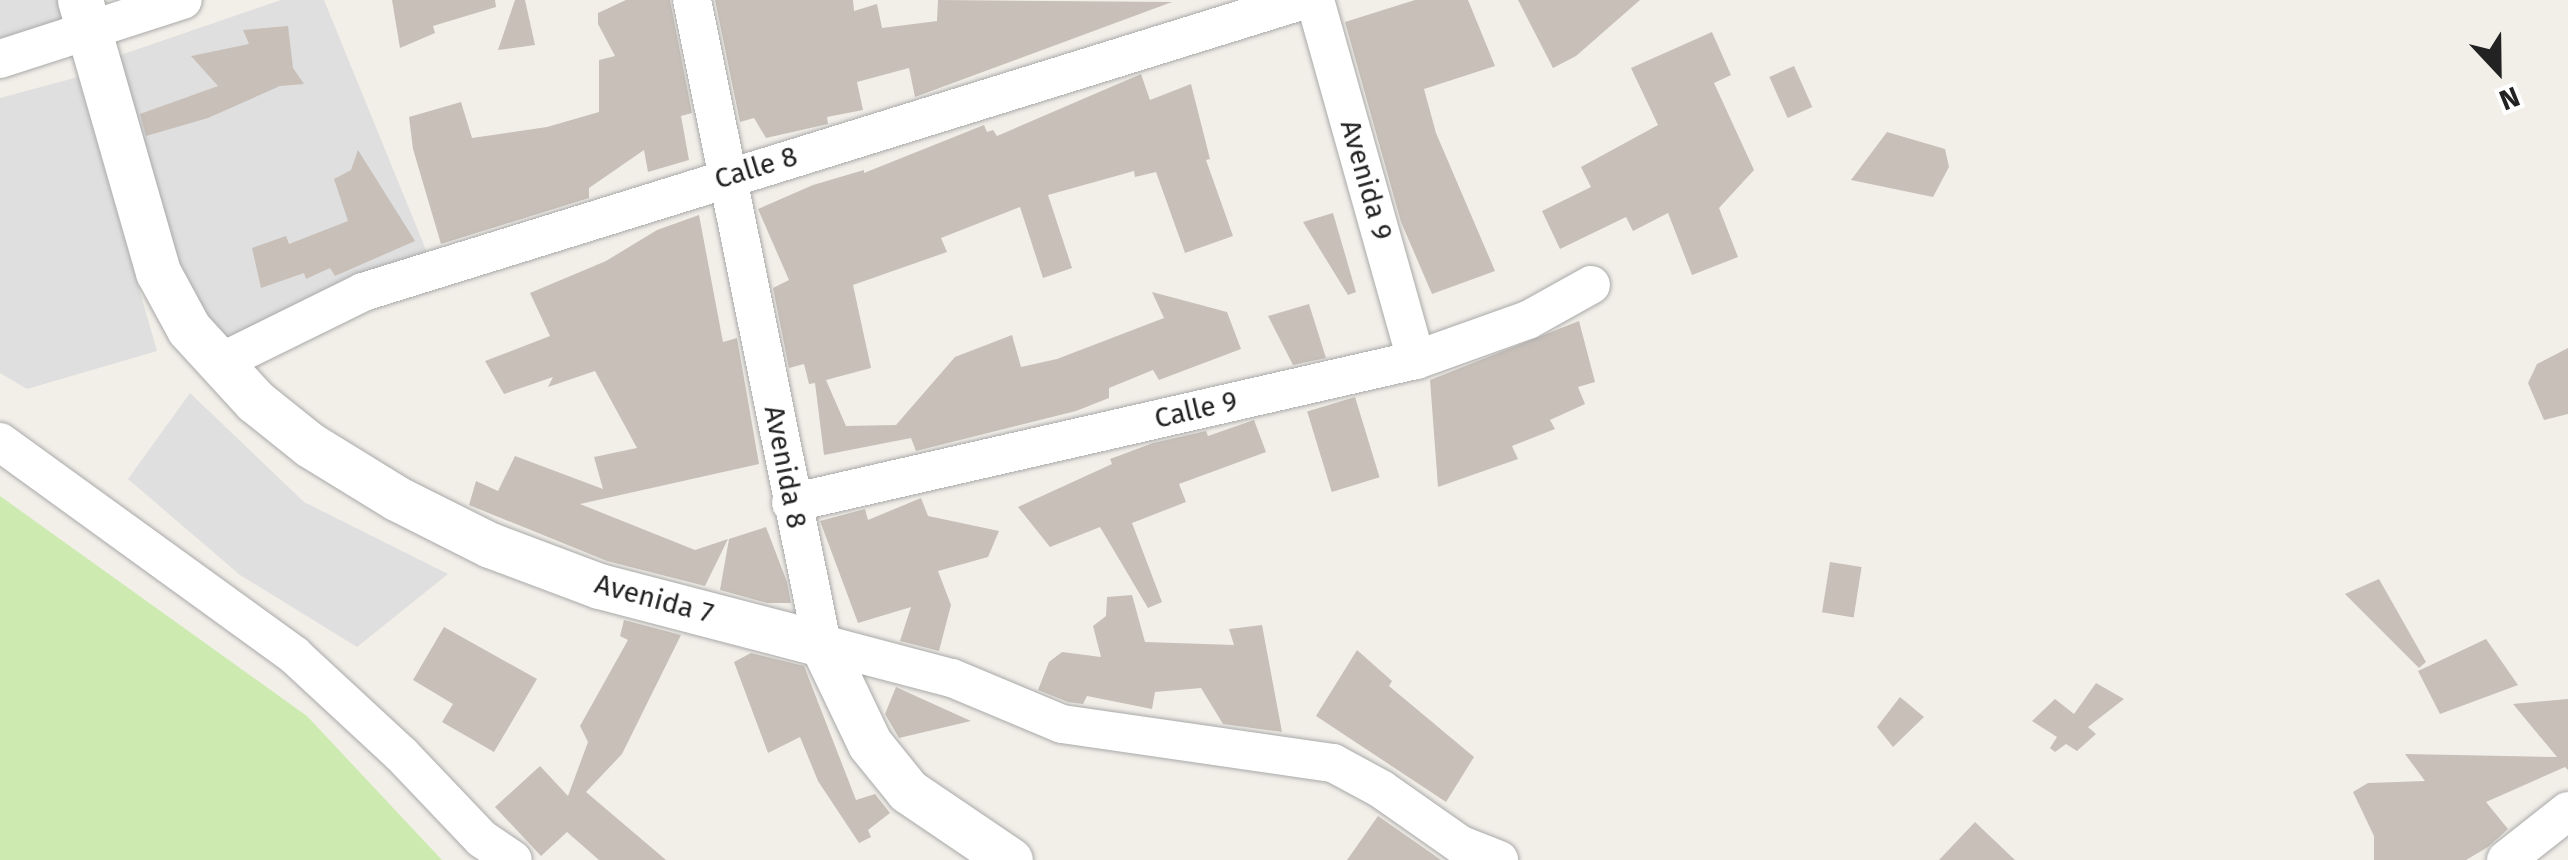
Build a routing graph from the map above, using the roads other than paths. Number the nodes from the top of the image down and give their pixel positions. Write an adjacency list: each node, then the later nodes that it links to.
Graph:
1 (183, 0): 5 (street)
2 (692, 0): 7 (street, Avenida 8)
3 (1304, 0): 7 (street, Calle 8)
4 (1315, 0): 9 (street, Avenida 9)
5 (84, 15): 6 (street); 10 (street, Avenida 7)
6 (0, 59)
7 (730, 176): 10 (street, Calle 8); 12 (street, Avenida 8)
8 (1591, 285): 9 (street, Calle 9)
9 (1416, 360): 12 (street, Calle 9)
10 (218, 363): 13 (street, Avenida 7)
11 (0, 442): 16 (street)
12 (791, 503): 13 (street, Avenida 8)
13 (822, 644): 15 (street, Avenida 7); 17 (street, Avenida 8)
14 (2568, 811): 19 (street)
15 (1456, 852): 18 (street, Avenida 7)
16 (513, 860)
17 (1010, 860)
18 (1498, 860)
19 (2506, 860)

